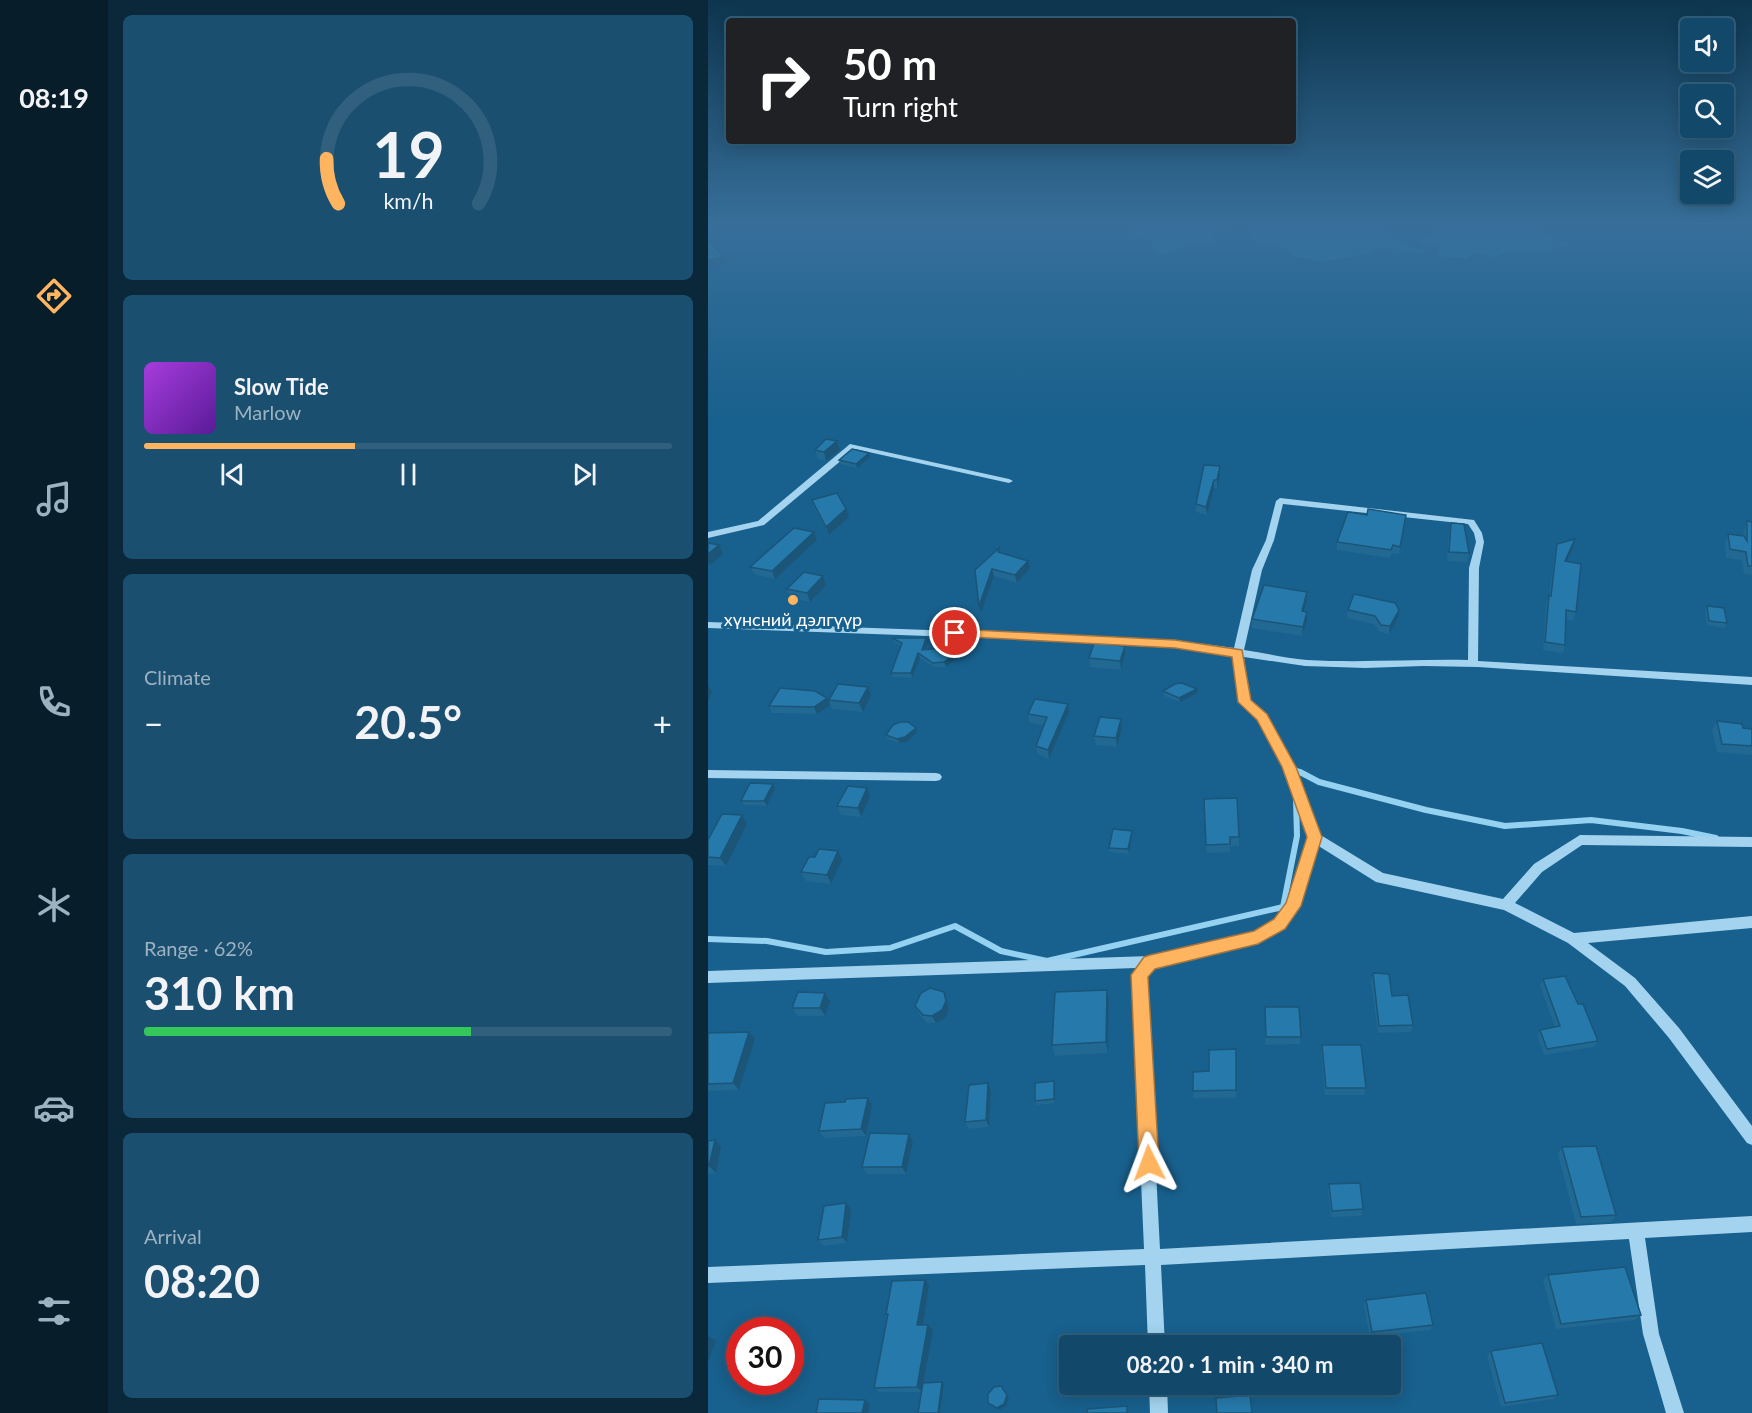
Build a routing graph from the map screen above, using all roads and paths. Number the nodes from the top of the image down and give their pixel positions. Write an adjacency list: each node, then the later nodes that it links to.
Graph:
1 (1009, 481): 2 (street)
2 (708, 535)
3 (708, 625): 4 (street)
4 (1238, 653): 5 (street); 5 (street); 9 (street)
5 (1473, 664): 6 (street)
6 (1752, 681)
7 (708, 774): 8 (street)
8 (936, 777)
9 (1314, 837): 11 (street); 14 (street)
10 (1752, 842): 11 (street)
11 (1506, 905): 13 (street)
12 (1752, 922): 13 (street)
13 (1572, 939): 16 (street)
14 (1150, 962): 15 (street); 19 (street)
15 (708, 977)
16 (1752, 1138)
17 (1752, 1224): 18 (street)
18 (1636, 1230): 19 (street); 24 (street)
19 (1154, 1257): 20 (street); 21 (street)
20 (708, 1275)
21 (1156, 1335)
22 (1158, 1395): 23 (street)
23 (1159, 1413)
24 (1675, 1413)

